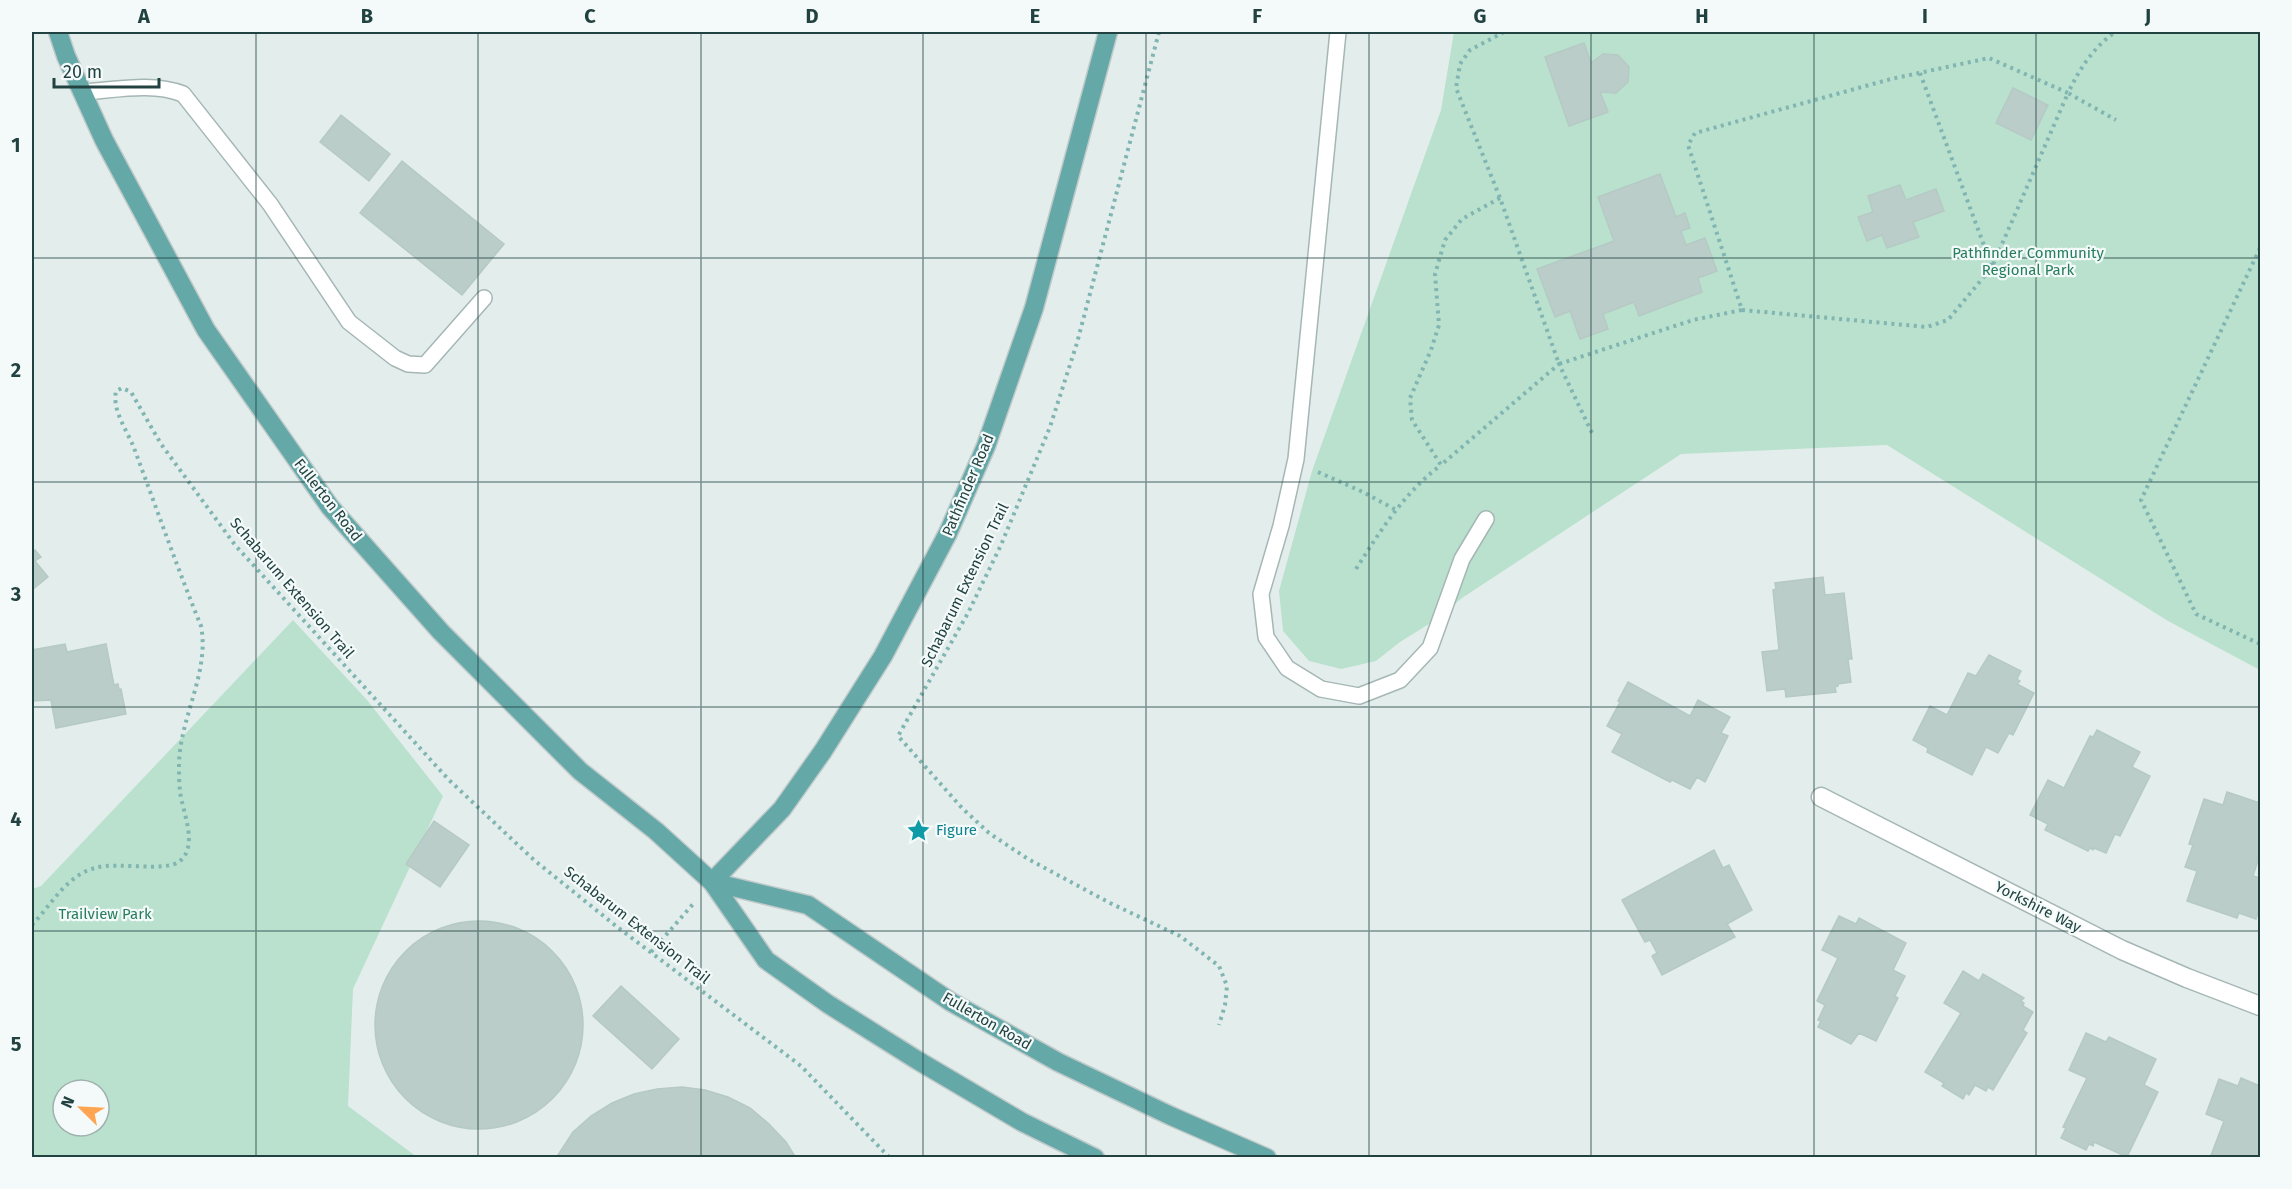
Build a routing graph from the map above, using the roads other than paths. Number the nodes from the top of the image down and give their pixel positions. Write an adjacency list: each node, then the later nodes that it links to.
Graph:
1 (58, 32): 4 (main road, Fullerton Road)
2 (1108, 32): 8 (main road, Pathfinder Road)
3 (1338, 32): 6 (lane)
4 (83, 92): 5 (lane); 8 (main road, Fullerton Road)
5 (484, 298)
6 (1486, 519)
7 (1821, 797): 9 (street, Yorkshire Way)
8 (712, 882): 10 (main road, Fullerton Road); 11 (main road, Fullerton Road)
9 (2260, 1006)
10 (1095, 1158)
11 (1267, 1158)

